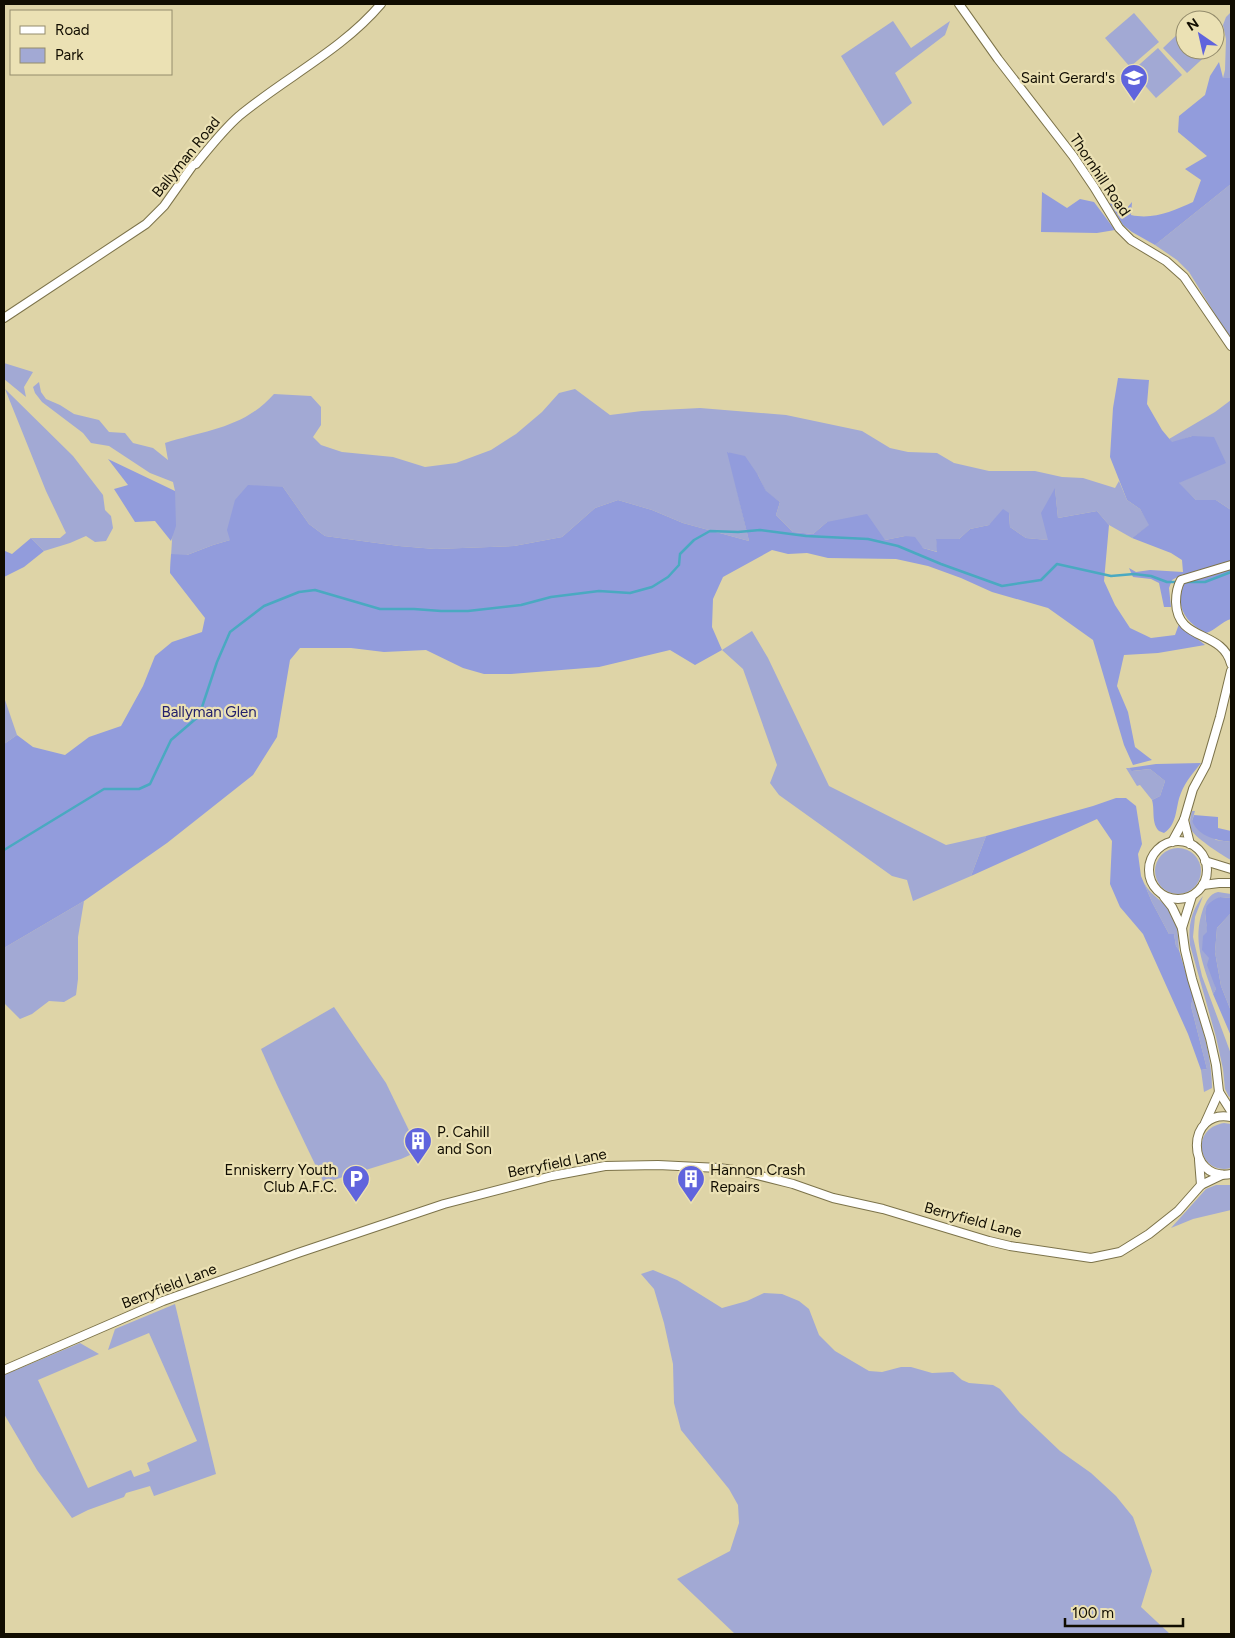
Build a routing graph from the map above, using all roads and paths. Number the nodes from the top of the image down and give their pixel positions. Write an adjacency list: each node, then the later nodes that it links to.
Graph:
1 (381, 4): 3 (street, Ballyman Road)
2 (959, 4): 4 (street, Thornhill Road)
3 (4, 318)
4 (1231, 346)
5 (1231, 565): 6 (street)
6 (1231, 664)
7 (1231, 671): 8 (street)
8 (1184, 820): 9 (street); 10 (street)
9 (1172, 842): 10 (street); 15 (street)
10 (1190, 844): 11 (street)
11 (1206, 861): 12 (street); 14 (street)
12 (1231, 869)
13 (1231, 884): 14 (street)
14 (1203, 885): 16 (street)
15 (1164, 896): 16 (street); 17 (street)
16 (1192, 896): 17 (street)
17 (1182, 928): 18 (street)
18 (1219, 1092): 19 (street); 21 (street)
19 (1231, 1111)
20 (1231, 1117): 21 (street)
21 (1203, 1127): 22 (street)
22 (1199, 1158): 24 (street); 25 (street)
23 (1231, 1174): 24 (street, Berryfield Lane)
24 (1222, 1175): 25 (street, Berryfield Lane)
25 (1201, 1185): 26 (street, Berryfield Lane)
26 (4, 1370)

